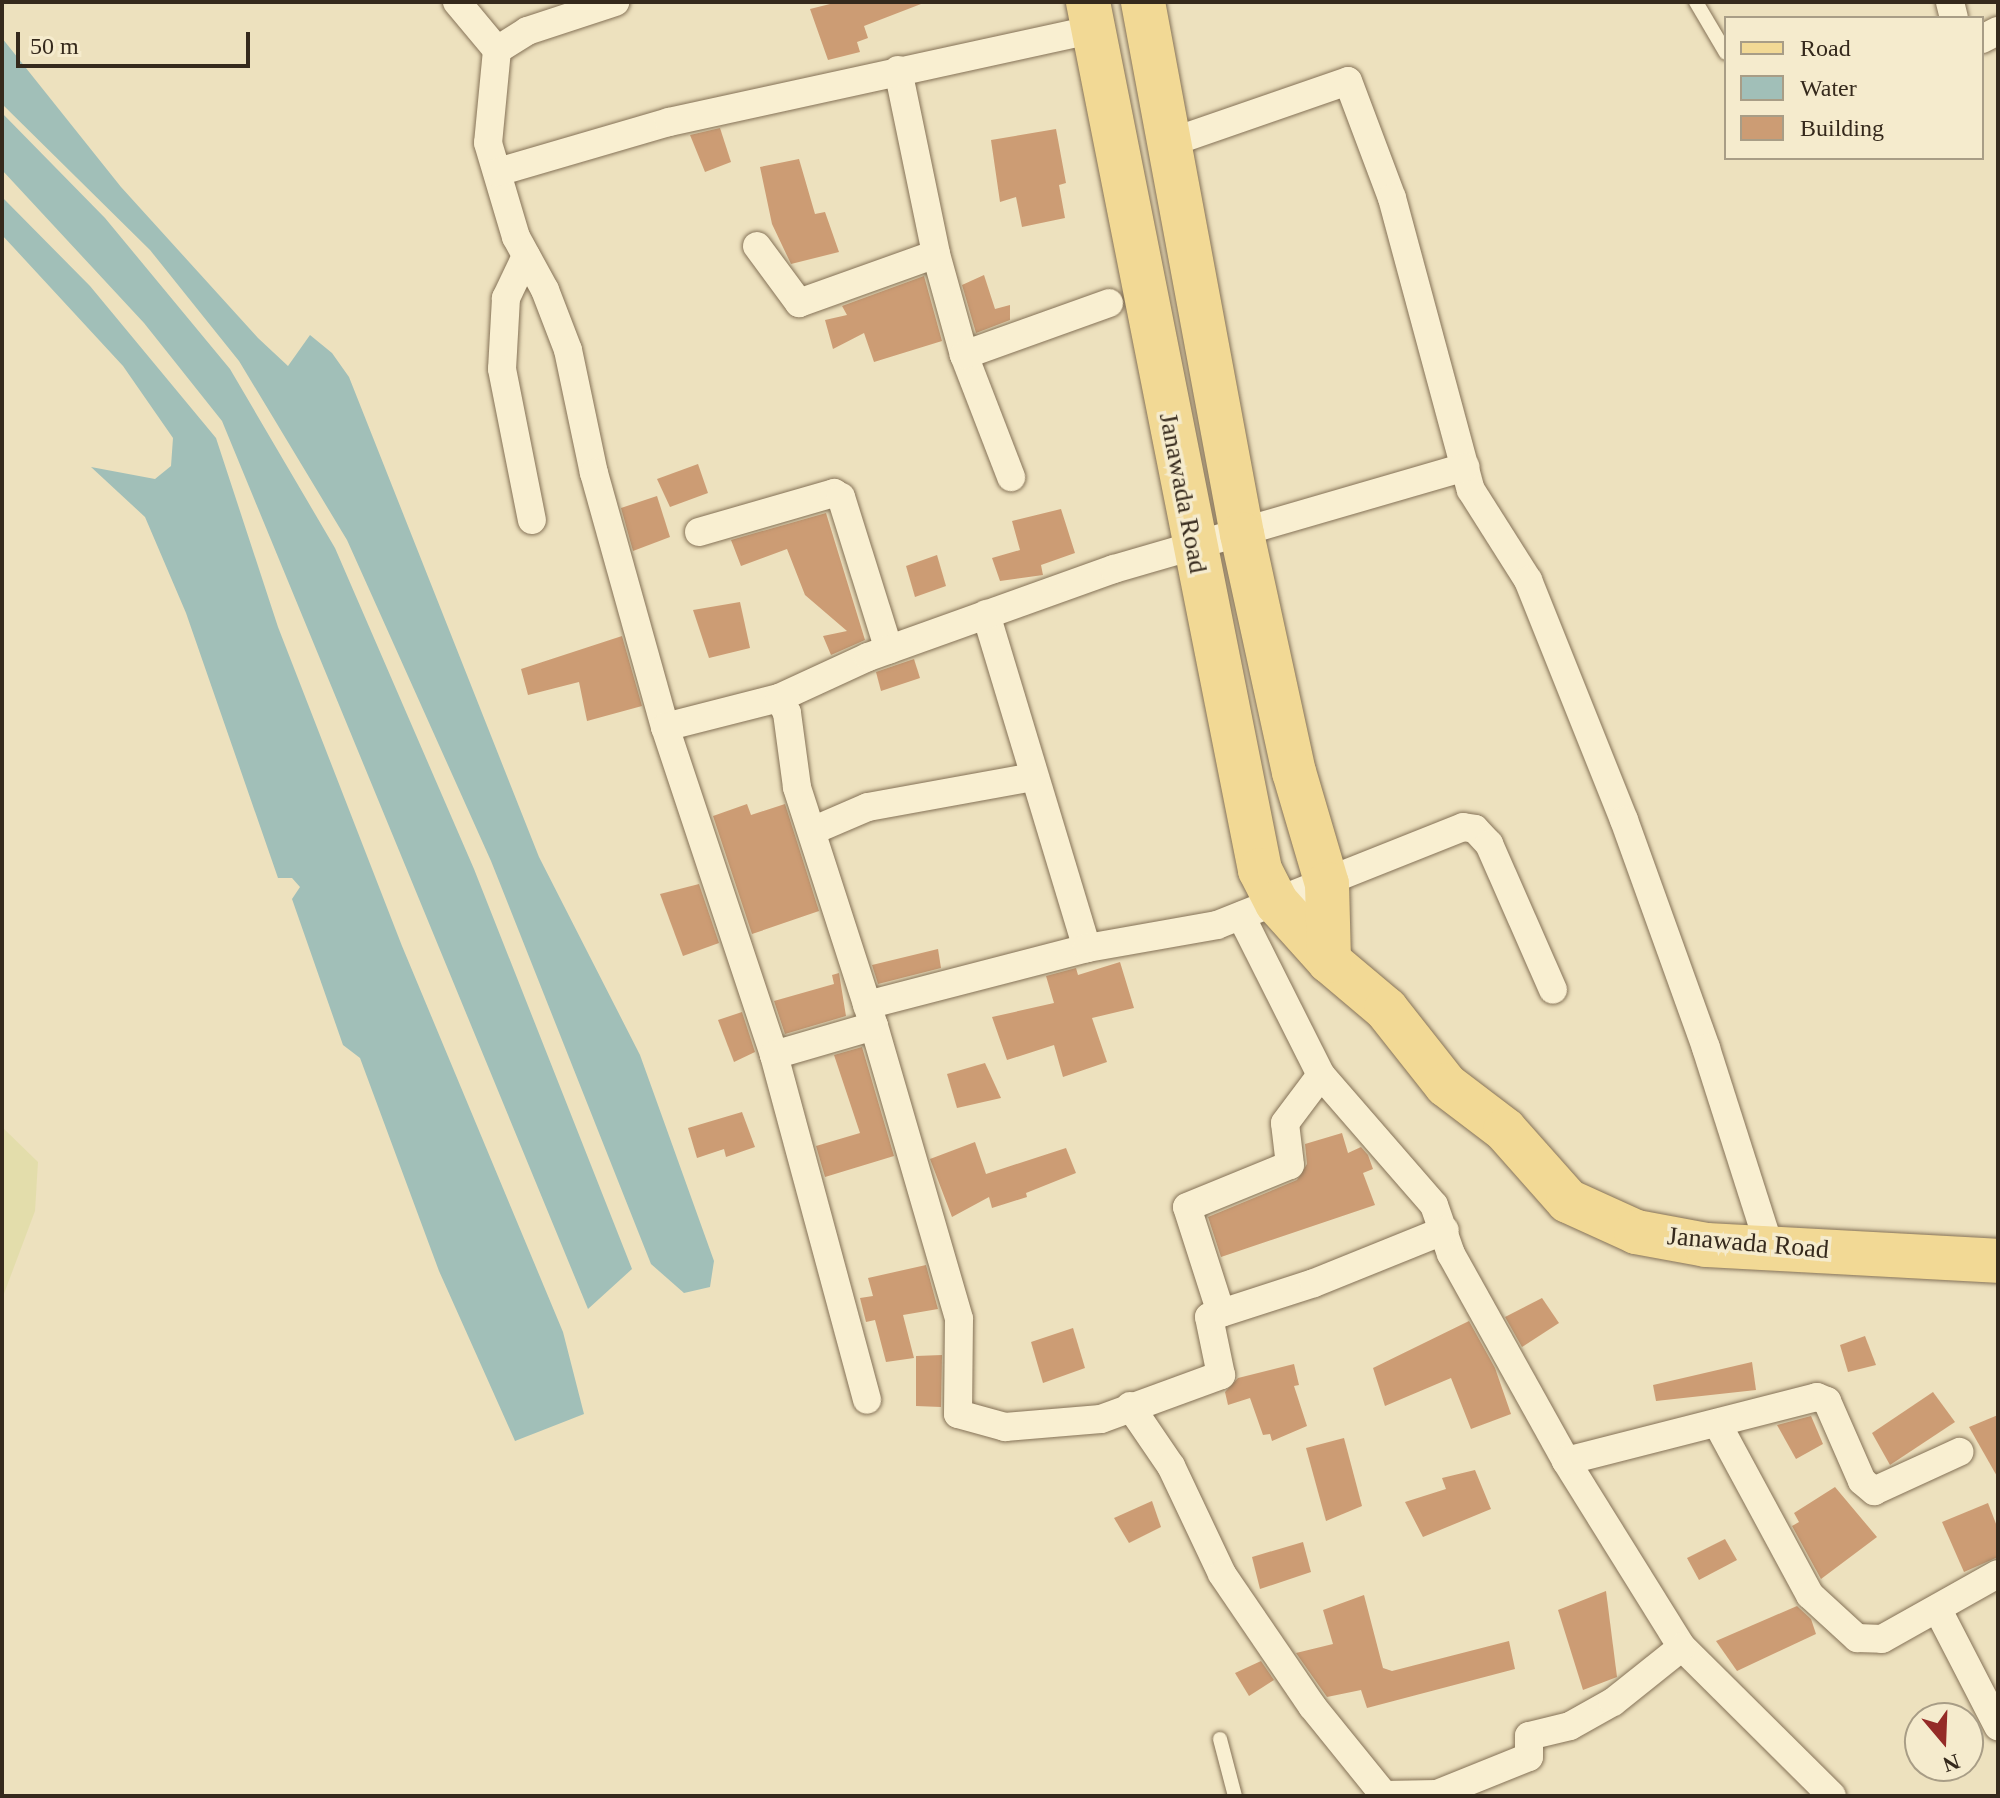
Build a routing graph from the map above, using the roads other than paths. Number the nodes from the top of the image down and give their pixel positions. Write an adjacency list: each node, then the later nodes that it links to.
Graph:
1 (457, 2): 6 (street)
2 (615, 2): 6 (street)
3 (1143, 2): 9 (main road, Janawada Road)
4 (1696, 2): 7 (lane)
5 (1092, 15): 8 (street); 21 (main road, Janawada Road)
6 (497, 50): 10 (street)
7 (1724, 50)
8 (898, 70): 10 (street); 12 (street)
9 (1172, 142): 16 (street); 20 (main road, Janawada Road)
10 (498, 172): 13 (street)
11 (757, 246): 12 (street)
12 (936, 254): 15 (street)
13 (526, 256): 18 (street); 25 (street)
14 (1109, 303): 15 (street)
15 (964, 355): 17 (street)
16 (1465, 467): 20 (street); 37 (street)
17 (1011, 477)
18 (532, 520)
19 (699, 532): 23 (street)
20 (1242, 534): 21 (street); 28 (main road, Janawada Road)
21 (1193, 547): 22 (street); 29 (main road, Janawada Road)
22 (986, 614): 23 (street); 26 (street)
23 (889, 650): 24 (street)
24 (779, 698): 25 (street); 27 (street)
25 (665, 727): 34 (street)
26 (1033, 777): 27 (street); 30 (street)
27 (812, 831): 33 (street)
28 (1327, 884): 29 (street); 31 (main road, Janawada Road); 32 (street)
29 (1259, 910): 30 (street); 31 (main road, Janawada Road); 35 (street)
30 (1087, 948): 33 (street)
31 (1329, 961): 37 (main road, Janawada Road)
32 (1553, 990)
33 (870, 1016): 34 (street); 41 (street)
34 (774, 1055): 40 (street)
35 (1321, 1075): 36 (street); 39 (street)
36 (1445, 1230): 39 (street); 44 (street)
37 (1769, 1245): 38 (main road, Janawada Road)
38 (1994, 1264)
39 (1221, 1313): 41 (street)
40 (867, 1400)
41 (1130, 1406): 47 (street)
42 (1718, 1425): 43 (street); 44 (street); 46 (street)
43 (1959, 1452)
44 (1566, 1461): 47 (street)
45 (1998, 1574): 46 (street)
46 (1938, 1610): 48 (street)
47 (1682, 1647): 51 (street)
48 (1998, 1726)
49 (1220, 1739): 50 (lane)
50 (1235, 1796)
51 (1832, 1796)

